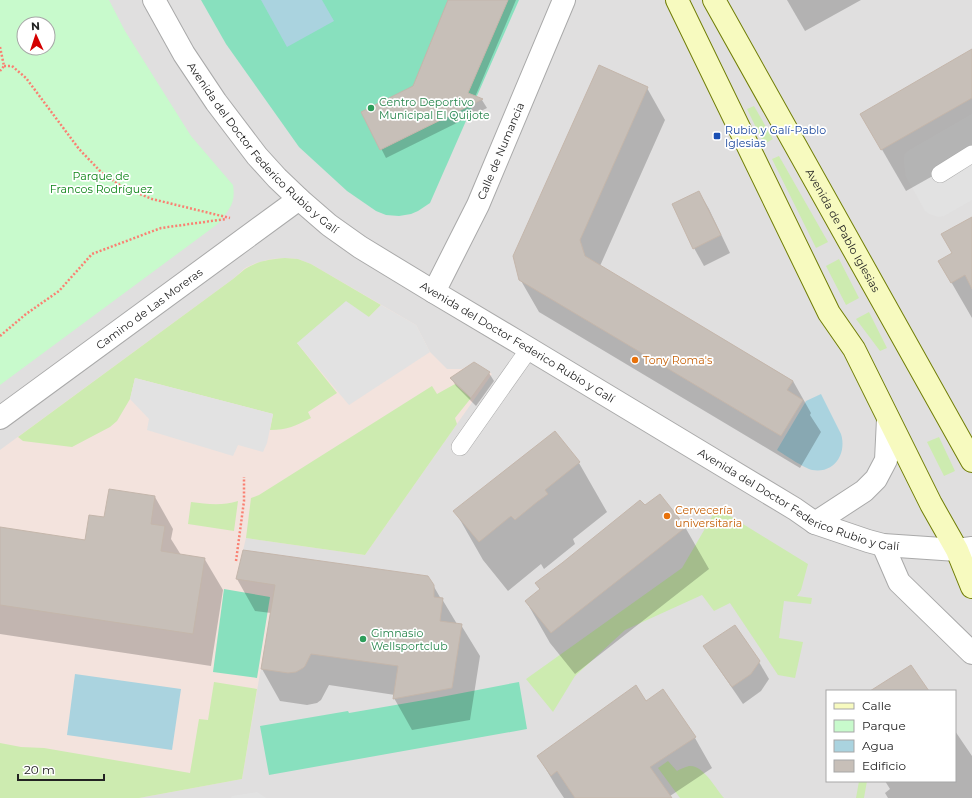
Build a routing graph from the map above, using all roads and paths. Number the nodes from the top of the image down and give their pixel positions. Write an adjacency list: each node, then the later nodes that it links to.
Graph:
1 (154, 0): 10 (street, Avenida del Doctor Federico Rubio y Galí)
2 (677, 0): 15 (street)
3 (714, 0): 17 (street, Avenida de Pablo Iglesias)
4 (565, 2): 11 (street, Calle de Numancia)
5 (0, 47): 6 (path)
6 (4, 66): 7 (path); 12 (path)
7 (0, 71)
8 (972, 154): 9 (lane)
9 (940, 174)
10 (298, 200): 11 (street, Avenida del Doctor Federico Rubio y Galí); 14 (street, Camino de Las Moreras)
11 (434, 292): 13 (street, Avenida del Doctor Federico Rubio y Galí)
12 (0, 336)
13 (529, 349): 16 (lane); 19 (street, Avenida del Doctor Federico Rubio y Galí)
14 (0, 418)
15 (888, 419): 19 (street); 21 (street)
16 (460, 447)
17 (972, 461)
18 (244, 477): 22 (path)
19 (816, 523): 20 (street, Avenida del Doctor Federico Rubio y Galí)
20 (883, 545): 21 (street, Avenida del Doctor Federico Rubio y Galí); 24 (street)
21 (964, 549): 23 (street)
22 (236, 561)
23 (972, 587)
24 (972, 653)

